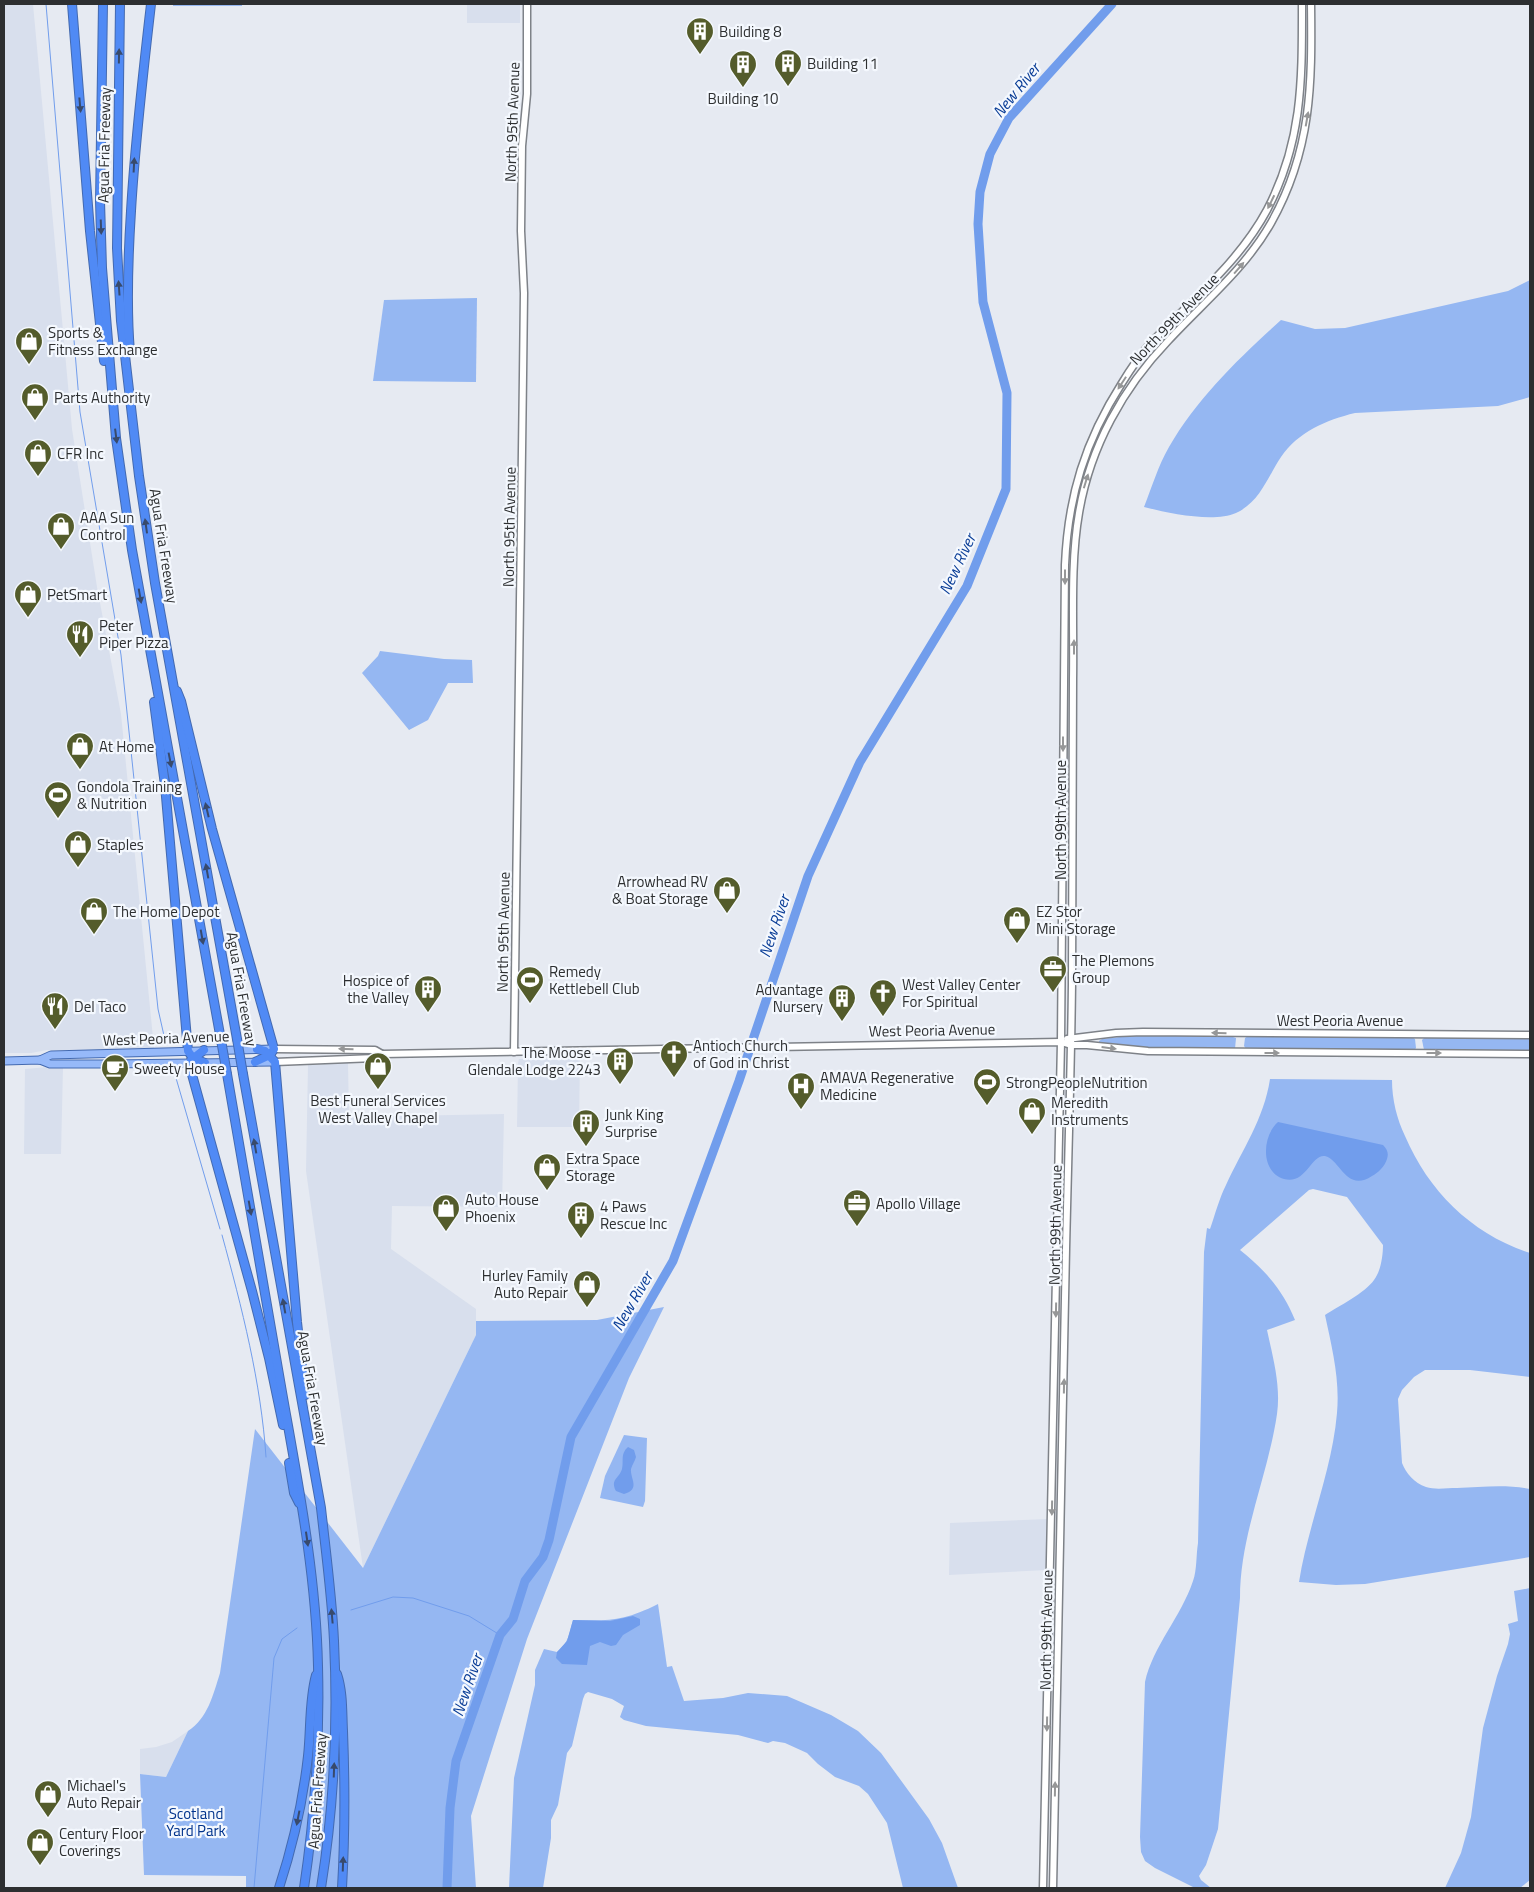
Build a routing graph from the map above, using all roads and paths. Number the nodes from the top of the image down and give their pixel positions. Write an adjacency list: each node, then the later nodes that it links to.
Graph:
1 (72, 4): 10 (highway, one-way to 10)
2 (103, 4): 10 (highway, Agua Fria Freeway, one-way to 10)
3 (120, 4): 11 (highway, Agua Fria Freeway, one-way to 3)
4 (151, 4): 11 (highway, one-way to 4)
5 (528, 4): 22 (main road, North 95th Avenue)
6 (1302, 4): 8 (main road, North 99th Avenue, one-way to 8)
7 (1311, 4): 9 (main road, North 99th Avenue, one-way to 7)
8 (1148, 346): 9 (main road); 15 (main road, North 99th Avenue, one-way to 15)
9 (1156, 353): 14 (main road, North 99th Avenue, one-way to 9)
10 (111, 387): 12 (highway, Agua Fria Freeway, one-way to 12)
11 (139, 476): 13 (highway, Agua Fria Freeway, one-way to 11)
12 (154, 677): 21 (highway); 38 (highway, Agua Fria Freeway, one-way to 38, bridge)
13 (172, 678): 26 (highway, one-way to 13); 37 (highway, Agua Fria Freeway, one-way to 13, bridge)
14 (1073, 783): 15 (main road); 17 (main road, North 99th Avenue)
15 (1063, 784): 18 (main road, North 99th Avenue)
16 (1530, 1035): 17 (main road, West Peoria Avenue, one-way to 17)
17 (1071, 1041): 18 (main road, West Peoria Avenue); 25 (main road, West Peoria Avenue, one-way to 25); 34 (main road, North 99th Avenue)
18 (1061, 1042): 22 (main road, West Peoria Avenue); 33 (main road, North 99th Avenue)
19 (257, 1049): 20 (main road, West Peoria Avenue); 26 (highway)
20 (204, 1050): 21 (main road, West Peoria Avenue); 29 (highway)
21 (188, 1051): 23 (main road, West Peoria Avenue); 29 (highway)
22 (514, 1052): 24 (main road, West Peoria Avenue)
23 (136, 1053): 27 (main road, West Peoria Avenue); 32 (main road)
24 (382, 1054): 26 (main road, West Peoria Avenue); 26 (main road, West Peoria Avenue, one-way to 26)
25 (1530, 1054)
26 (273, 1055): 30 (highway); 37 (highway)
27 (40, 1060): 28 (main road, West Peoria Avenue); 32 (main road, West Peoria Avenue)
28 (4, 1061)
29 (191, 1061): 31 (highway); 32 (main road, West Peoria Avenue); 38 (highway)
30 (255, 1062): 31 (main road, West Peoria Avenue)
31 (205, 1063)
32 (98, 1064)
33 (1059, 1141): 34 (main road); 35 (main road, North 99th Avenue, one-way to 35)
34 (1069, 1141): 36 (main road, North 99th Avenue, one-way to 34)
35 (1052, 1480): 36 (main road); 39 (main road, North 99th Avenue, one-way to 39)
36 (1062, 1480): 40 (main road, North 99th Avenue)
37 (321, 1508): 41 (highway, Agua Fria Freeway, one-way to 37)
38 (303, 1511): 42 (highway, Agua Fria Freeway, one-way to 42)
39 (1049, 1610): 40 (main road); 47 (main road, North 99th Avenue, one-way to 47)
40 (1059, 1610): 48 (main road, North 99th Avenue, one-way to 40)
41 (334, 1665): 45 (highway, Agua Fria Freeway, one-way to 41); 46 (highway, one-way to 41)
42 (318, 1666): 43 (highway, one-way to 43); 44 (highway, Agua Fria Freeway)
43 (280, 1888)
44 (304, 1888)
45 (321, 1888)
46 (342, 1888)
47 (1043, 1888)
48 (1053, 1888)

